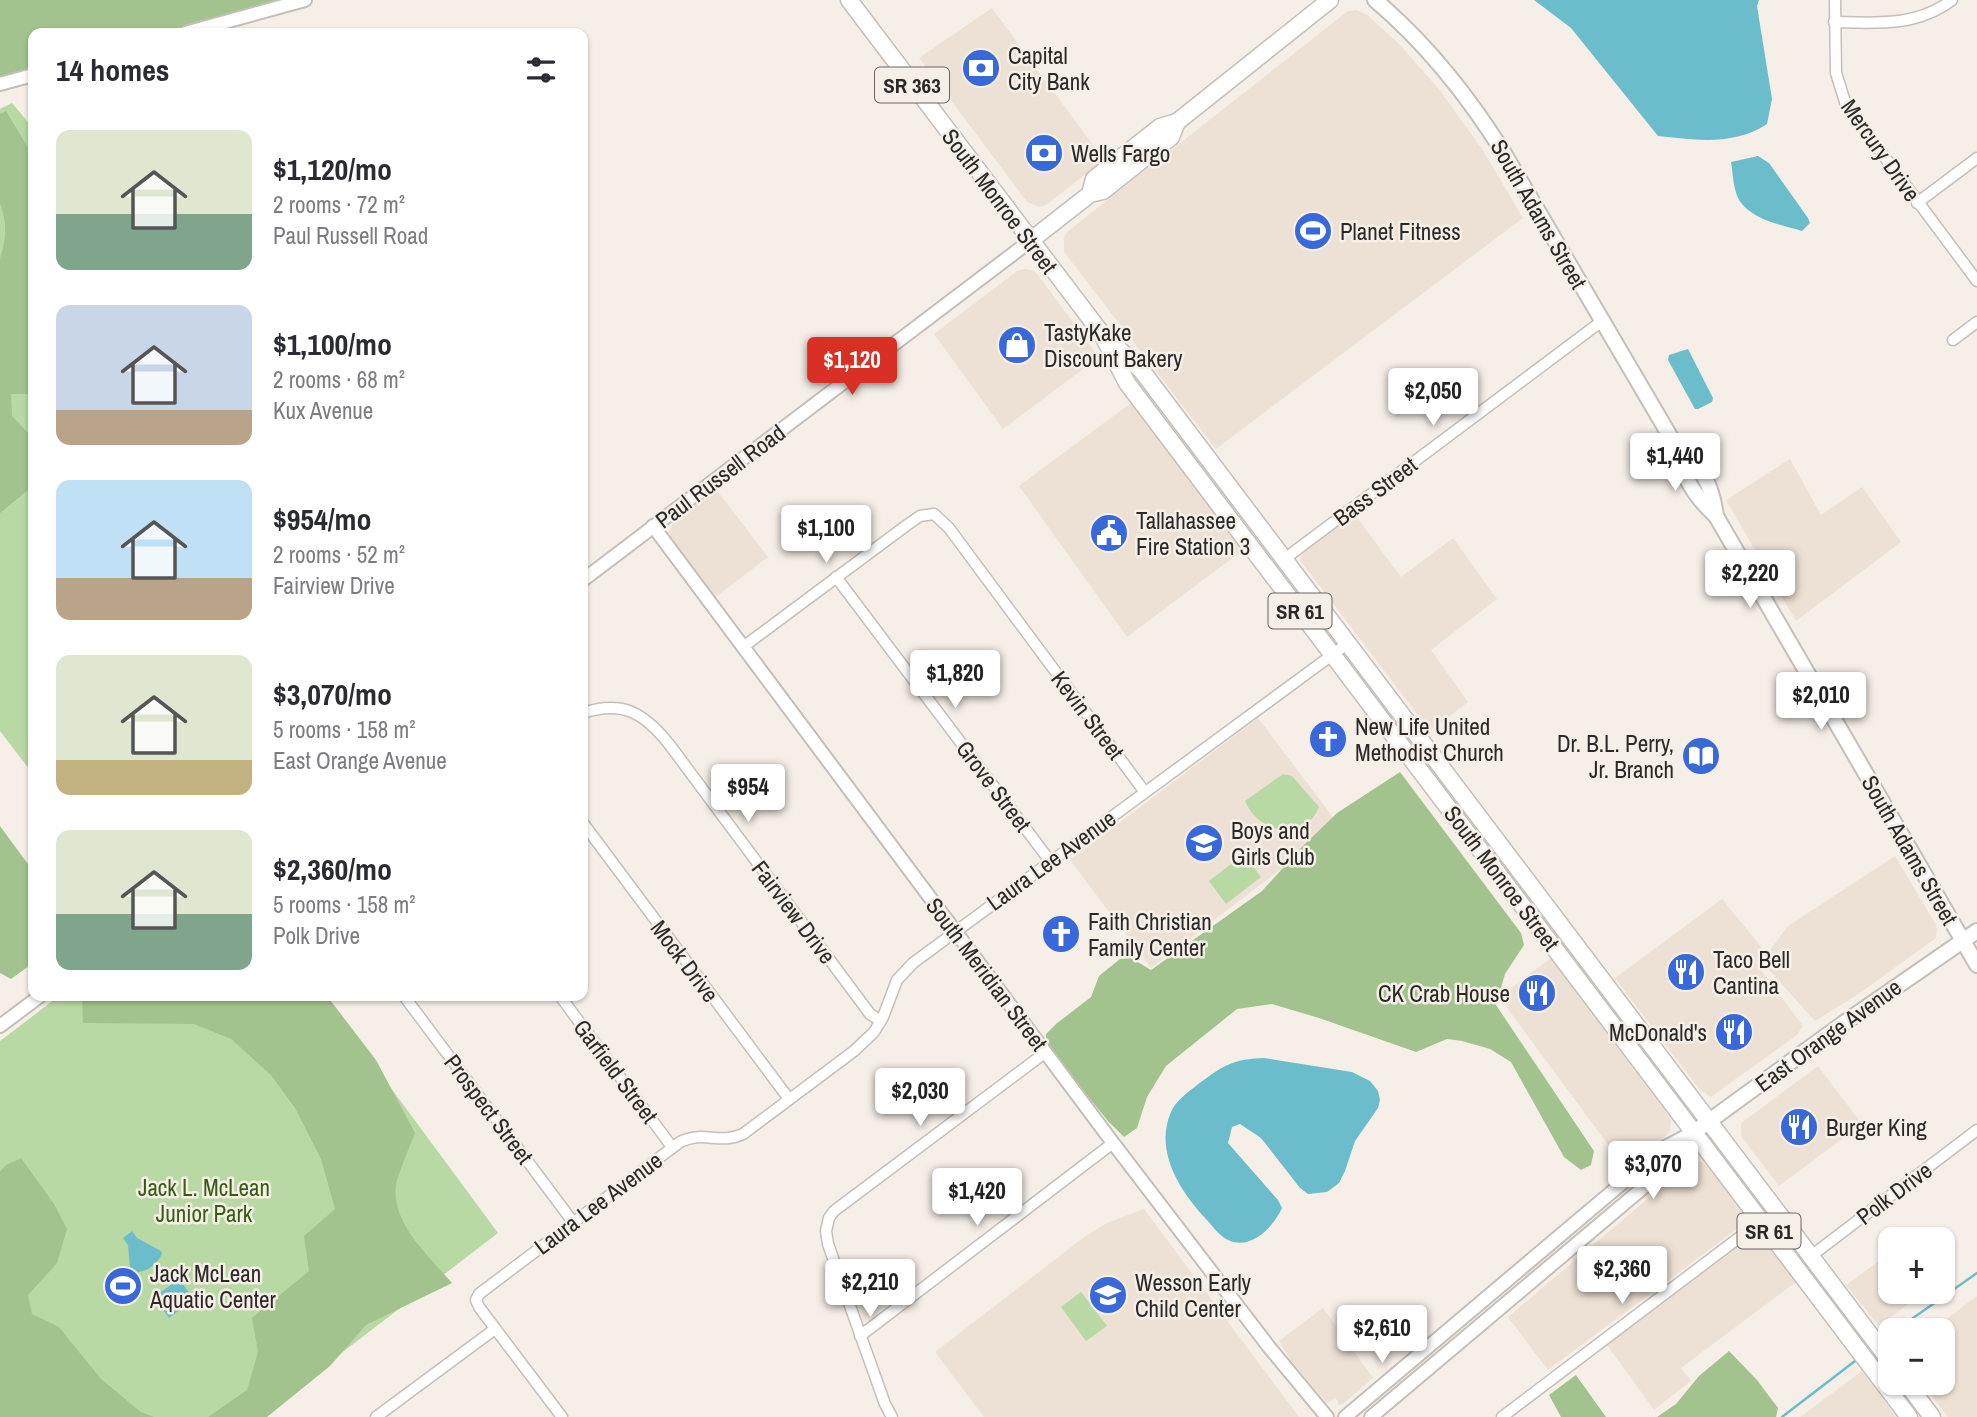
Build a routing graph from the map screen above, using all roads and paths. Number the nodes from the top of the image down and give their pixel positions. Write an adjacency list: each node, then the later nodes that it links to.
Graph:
1 (849, 0): 13 (main road, South Monroe Street / SR 363)
2 (1330, 0): 13 (main road, Paul Russell Road)
3 (1375, 0): 15 (main road, South Adams Street)
4 (1835, 0): 7 (street, Mercury Drive)
5 (1952, 0): 7 (street)
6 (295, 1): 8 (street)
7 (1834, 22): 12 (street, Mercury Drive)
8 (202, 28)
9 (28, 76): 10 (street)
10 (0, 84)
11 (1977, 158): 12 (street)
12 (1917, 203): 14 (street, Mercury Drive)
13 (1030, 241): 17 (main road, South Monroe Street / SR 61); 23 (street, Paul Russell Road)
14 (1977, 281)
15 (1602, 321): 24 (street, Bass Street); 36 (main road, South Adams Street)
16 (1977, 322): 18 (street)
17 (1102, 334): 19 (main road, South Monroe Street / SR 61); 20 (main road, South Monroe Street / SR 61)
18 (1953, 340)
19 (1145, 406): 20 (main road); 22 (main road, South Monroe Street / SR 61)
20 (1171, 409): 21 (main road, South Monroe Street / SR 61)
21 (1235, 495): 22 (main road); 24 (main road, South Monroe Street / SR 61)
22 (1220, 506): 29 (main road, South Monroe Street / SR 61)
23 (653, 526): 25 (street, Paul Russell Road); 28 (street, South Meridian Street)
24 (1283, 560): 27 (main road, South Monroe Street / SR 61)
25 (588, 576)
26 (836, 577): 28 (street); 31 (street, Kevin Street); 33 (street, Grove Street)
27 (1347, 643): 29 (street, Laura Lee Avenue); 45 (main road, South Monroe Street / SR 61)
28 (743, 647): 35 (street, South Meridian Street)
29 (1333, 654): 31 (street, Laura Lee Avenue); 47 (main road, South Monroe Street / SR 61)
30 (588, 712): 41 (street, Fairview Drive)
31 (1144, 791): 33 (street, Laura Lee Avenue)
32 (588, 830): 44 (street, Mock Drive)
33 (1050, 861): 35 (street, Laura Lee Avenue)
34 (1977, 930): 36 (main road, East Orange Avenue)
35 (954, 931): 41 (street, Laura Lee Avenue); 43 (street, South Meridian Street)
36 (1963, 941): 37 (main road, South Adams Street); 45 (main road, East Orange Avenue)
37 (1977, 965)
38 (33, 1001): 42 (street)
39 (408, 1001): 51 (street, Prospect Street)
40 (564, 1001): 49 (street, Garfield Street)
41 (881, 1021): 44 (street, Laura Lee Avenue)
42 (0, 1026)
43 (1046, 1052): 48 (street, South Meridian Street); 56 (street)
44 (789, 1099): 49 (street, Laura Lee Avenue)
45 (1709, 1121): 47 (main road, East Orange Avenue); 52 (main road, South Monroe Street / SR 61)
46 (1977, 1130): 52 (street, Polk Drive)
47 (1694, 1132): 50 (main road, South Monroe Street / SR 61); 63 (street, East Orange Avenue); 64 (street, East Orange Avenue)
48 (1113, 1143): 56 (street); 62 (street, South Meridian Street)
49 (673, 1147): 51 (street, Laura Lee Avenue)
50 (1762, 1221): 53 (main road, South Monroe Street / SR 61); 65 (street)
51 (573, 1223): 55 (street, Laura Lee Avenue)
52 (1811, 1256): 54 (main road, South Monroe Street / SR 61)
53 (1798, 1270): 54 (main road); 66 (main road, South Monroe Street / SR 61)
54 (1822, 1271): 57 (main road, South Monroe Street / SR 61)
55 (495, 1329): 60 (street); 61 (street)
56 (860, 1336): 59 (street)
57 (1878, 1345)
58 (1916, 1395): 67 (main road)
59 (889, 1416)
60 (376, 1417)
61 (562, 1417)
62 (1327, 1417)
63 (1345, 1417)
64 (1371, 1417)
65 (1503, 1417)
66 (1909, 1417)
67 (1932, 1417)

